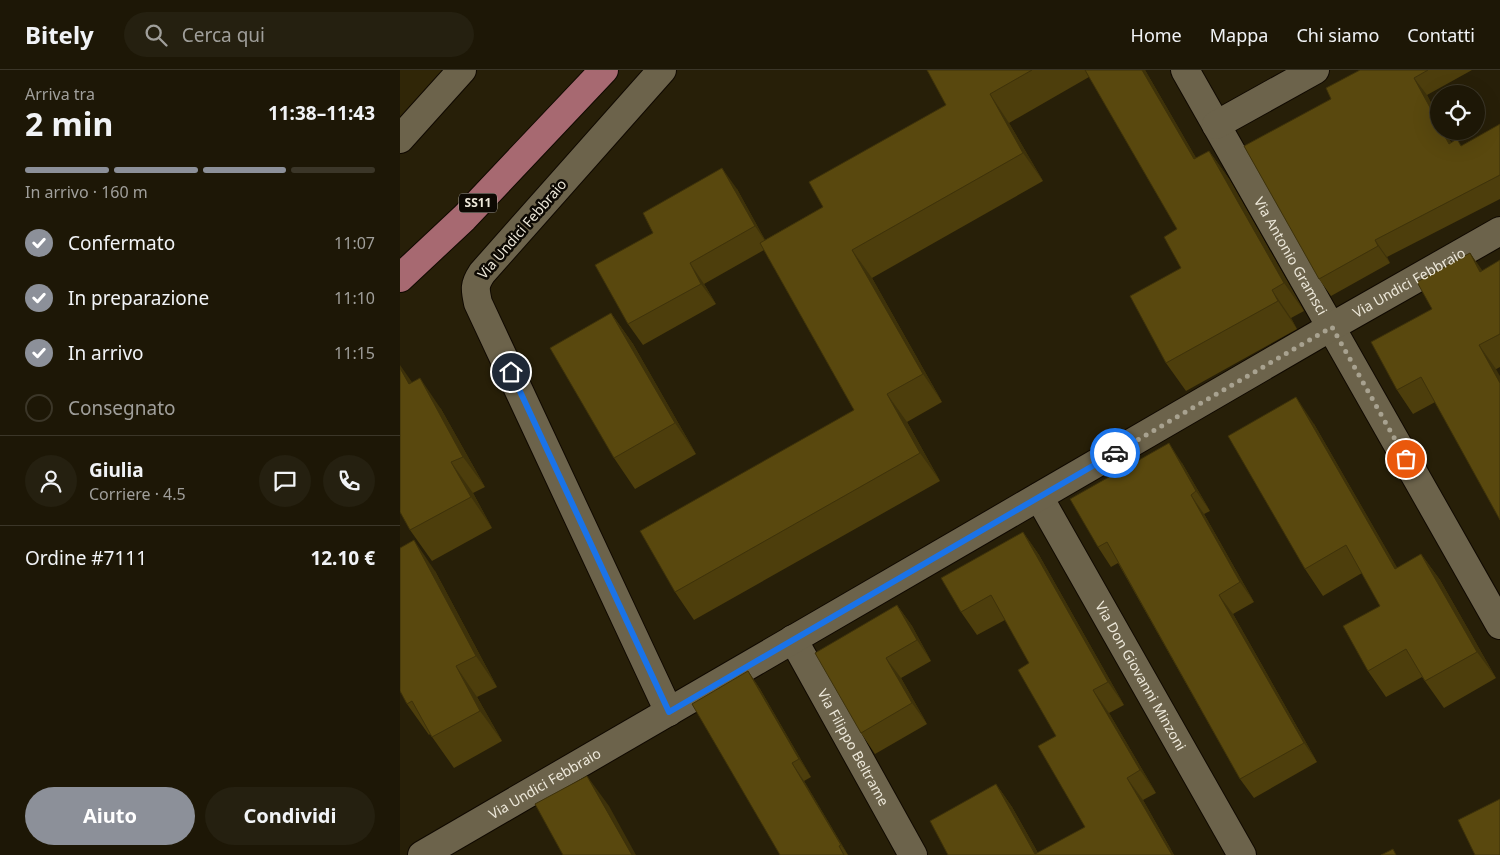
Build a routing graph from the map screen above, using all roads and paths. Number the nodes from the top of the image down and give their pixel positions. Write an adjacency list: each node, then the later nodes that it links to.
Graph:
1 (462, 70): 9 (street)
2 (593, 70): 7 (main road, SS11)
3 (604, 70): 7 (main road, SS11)
4 (662, 70): 16 (street, Via Undici Febbraio)
5 (1185, 70): 8 (street, Via Antonio Gramsci)
6 (1315, 70): 8 (street)
7 (552, 125): 11 (main road, SS11)
8 (1216, 125): 12 (street, Via Antonio Gramsci)
9 (400, 139)
10 (1500, 231): 12 (street, Via Undici Febbraio)
11 (400, 278)
12 (1332, 327): 13 (street, Via Undici Febbraio); 14 (street, Via Antonio Gramsci)
13 (1039, 497): 15 (street, Via Undici Febbraio); 19 (street, Via Don Giovanni Minzoni)
14 (1500, 625)
15 (793, 640): 16 (street, Via Undici Febbraio); 18 (street, Via Filippo Beltrame)
16 (669, 712): 17 (street, Via Undici Febbraio)
17 (422, 855)
18 (913, 855)
19 (1242, 855)

